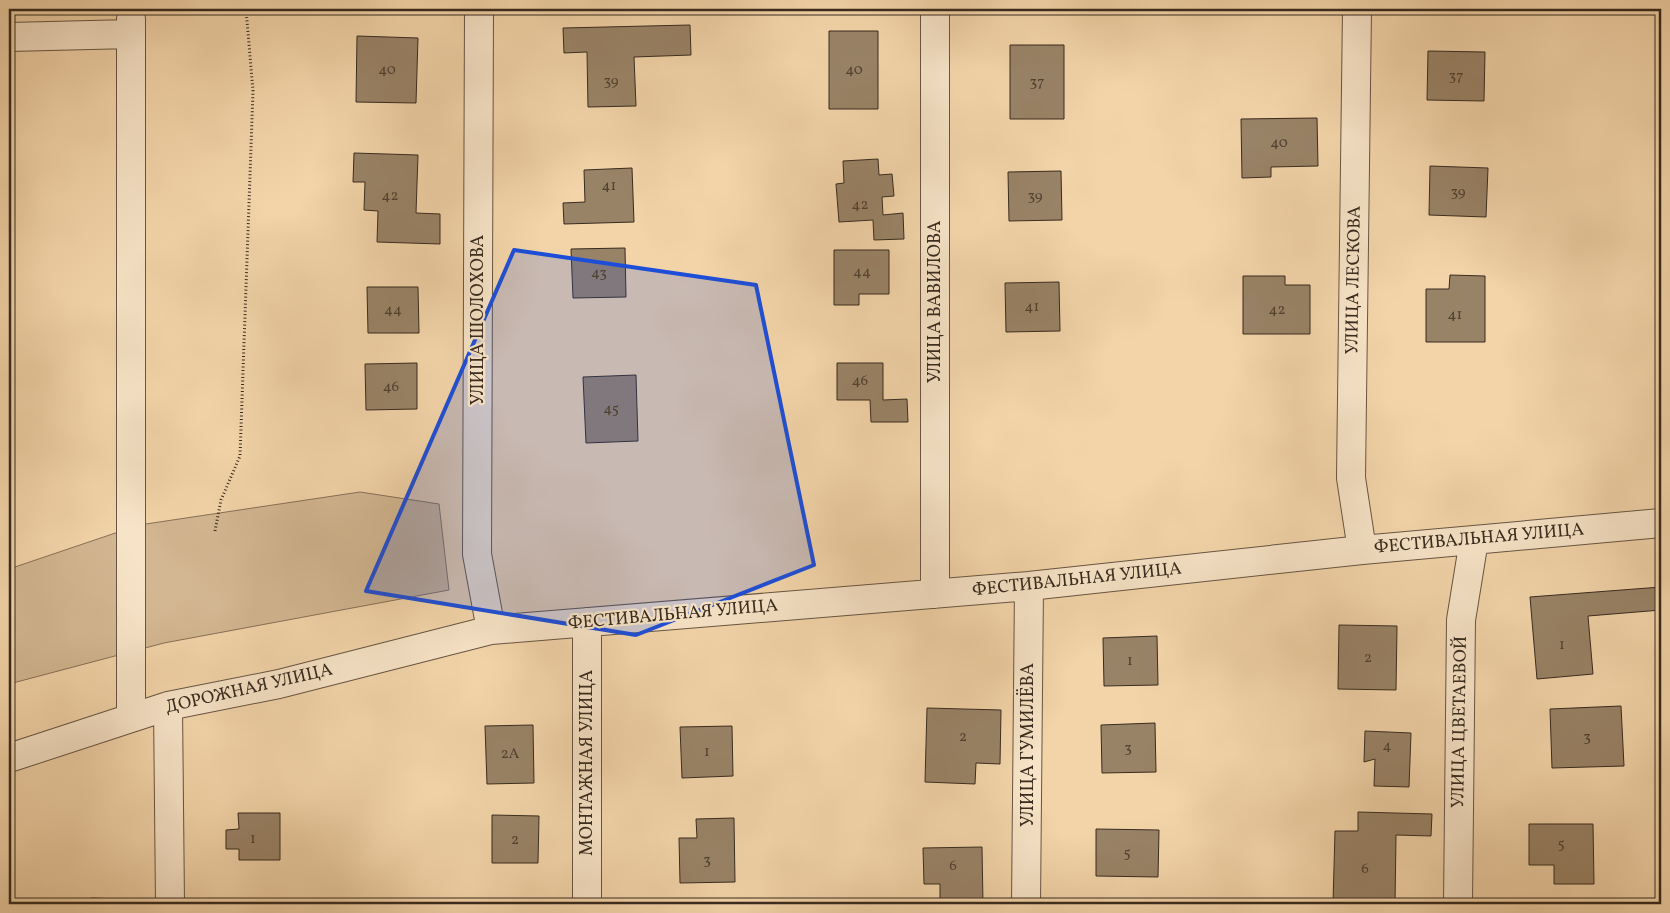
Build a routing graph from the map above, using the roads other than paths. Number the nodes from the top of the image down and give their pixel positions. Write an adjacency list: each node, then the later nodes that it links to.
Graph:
1 (479, 9): 11 (street, УЛИЦА ШОЛОХОВА)
2 (935, 9): 9 (street, УЛИЦА ВАВИЛОВА)
3 (1357, 9): 7 (street, УЛИЦА ЛЕСКОВА)
4 (9, 37): 13 (street)
5 (1661, 523): 6 (street, ФЕСТИВАЛЬНАЯ УЛИЦА)
6 (1474, 540): 7 (street, ФЕСТИВАЛЬНАЯ УЛИЦА); 18 (street, УЛИЦА ЦВЕТАЕВОЙ)
7 (1362, 550): 8 (street, ФЕСТИВАЛЬНАЯ УЛИЦА)
8 (1029, 586): 9 (street, ФЕСТИВАЛЬНАЯ УЛИЦА); 17 (street, УЛИЦА ГУМИЛЁВА)
9 (935, 594): 10 (street, ФЕСТИВАЛЬНАЯ УЛИЦА)
10 (587, 622): 11 (street, ФЕСТИВАЛЬНАЯ УЛИЦА); 16 (street, МОНТАЖНАЯ УЛИЦА)
11 (491, 630): 12 (street, ДОРОЖНАЯ УЛИЦА)
12 (168, 706): 13 (street, ДОРОЖНАЯ УЛИЦА); 15 (street)
13 (131, 718): 14 (street, ДОРОЖНАЯ УЛИЦА)
14 (9, 758)
15 (170, 904)
16 (587, 904)
17 (1026, 904)
18 (1458, 904)

